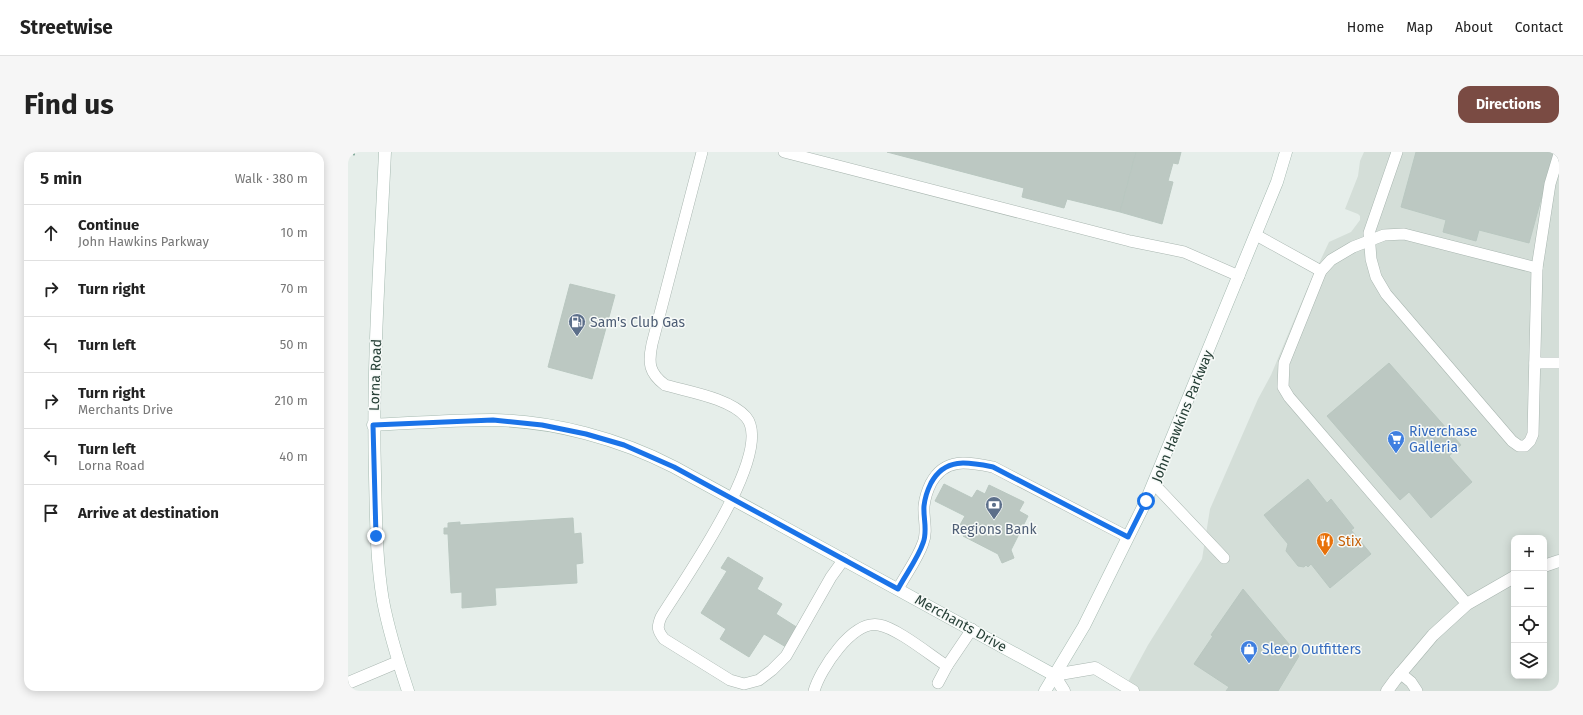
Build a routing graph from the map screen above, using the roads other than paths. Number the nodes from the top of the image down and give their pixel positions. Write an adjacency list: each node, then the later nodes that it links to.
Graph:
1 (385, 152): 14 (street, Lorna Road)
2 (702, 152): 16 (lane)
3 (784, 152): 11 (lane)
4 (1286, 152): 7 (street, John Hawkins Parkway)
5 (1397, 152): 8 (lane)
6 (1559, 154): 9 (lane)
7 (1256, 235): 10 (lane); 11 (street, John Hawkins Parkway)
8 (1368, 241): 9 (lane); 10 (lane); 12 (lane)
9 (1537, 268): 12 (lane)
10 (1321, 271): 24 (lane)
11 (1239, 276): 15 (street, John Hawkins Parkway)
12 (1535, 363): 13 (lane)
13 (1559, 363)
14 (373, 425): 16 (street, Merchants Drive); 26 (street, Lorna Road)
15 (1154, 484): 17 (street, John Hawkins Parkway); 18 (lane)
16 (732, 498): 19 (street, Merchants Drive); 19 (lane)
17 (1128, 537): 23 (lane); 29 (street, John Hawkins Parkway)
18 (1224, 558)
19 (844, 559): 23 (street, Merchants Drive)
20 (1559, 561): 21 (street)
21 (1547, 565)
22 (1511, 579): 24 (street)
23 (898, 589): 25 (street, Merchants Drive)
24 (1467, 604): 28 (street)
25 (972, 629): 27 (lane); 29 (street, Merchants Drive)
26 (398, 662): 30 (street); 32 (street, Lorna Road)
27 (947, 666): 31 (lane); 33 (lane)
28 (1400, 673): 37 (street); 38 (lane)
29 (1054, 675): 34 (street, John Hawkins Parkway); 35 (street); 36 (street)
30 (348, 683)
31 (938, 683)
32 (408, 691)
33 (814, 691)
34 (1045, 691)
35 (1064, 691)
36 (1134, 691)
37 (1387, 691)
38 (1417, 691)

